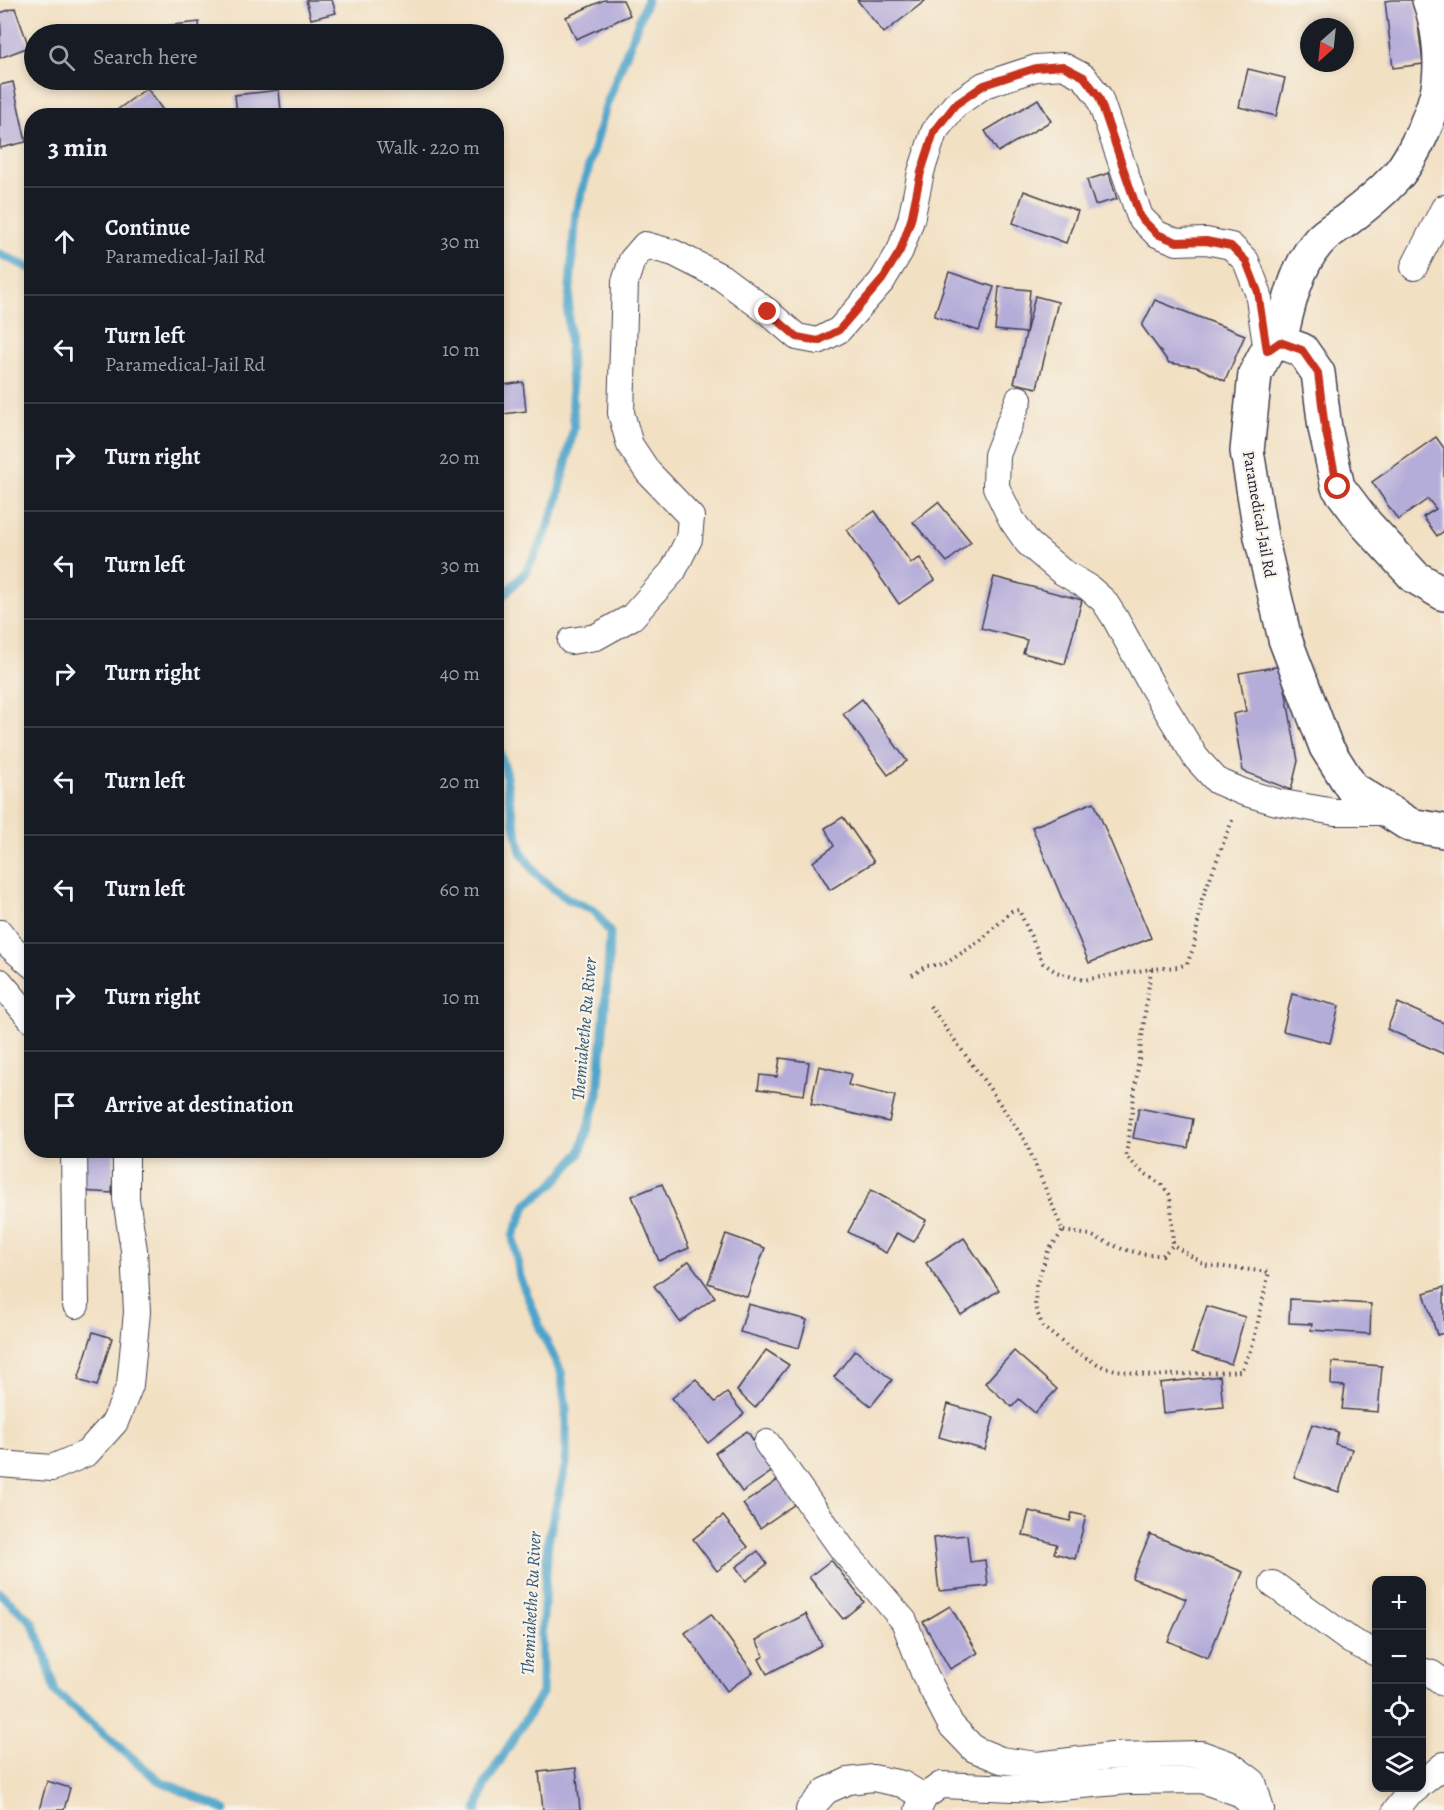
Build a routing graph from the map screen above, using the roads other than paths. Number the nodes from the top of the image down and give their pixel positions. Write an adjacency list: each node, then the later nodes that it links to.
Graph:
1 (1429, 0): 4 (main road, Paramedical-Jail Rd)
2 (1444, 208): 3 (street)
3 (1414, 267)
4 (1273, 347): 6 (main road); 7 (street); 8 (main road, Paramedical-Jail Rd)
5 (1019, 399): 8 (street)
6 (1444, 594)
7 (571, 641)
8 (1390, 812): 9 (main road, Paramedical-Jail Rd)
9 (1444, 831)
10 (0, 933): 11 (street)
11 (24, 958)
12 (0, 982): 13 (street)
13 (24, 1010)
14 (74, 1158): 16 (street)
15 (126, 1158): 18 (street)
16 (76, 1305)
17 (767, 1443): 28 (street)
18 (0, 1464)
19 (1273, 1584): 20 (street)
20 (1372, 1651)
21 (1426, 1672): 22 (street)
22 (1444, 1683)
23 (1444, 1765): 24 (street)
24 (1426, 1781)
25 (1412, 1792): 29 (street)
26 (921, 1804): 27 (street); 28 (street)
27 (809, 1810)
28 (1259, 1810)
29 (1396, 1810)

